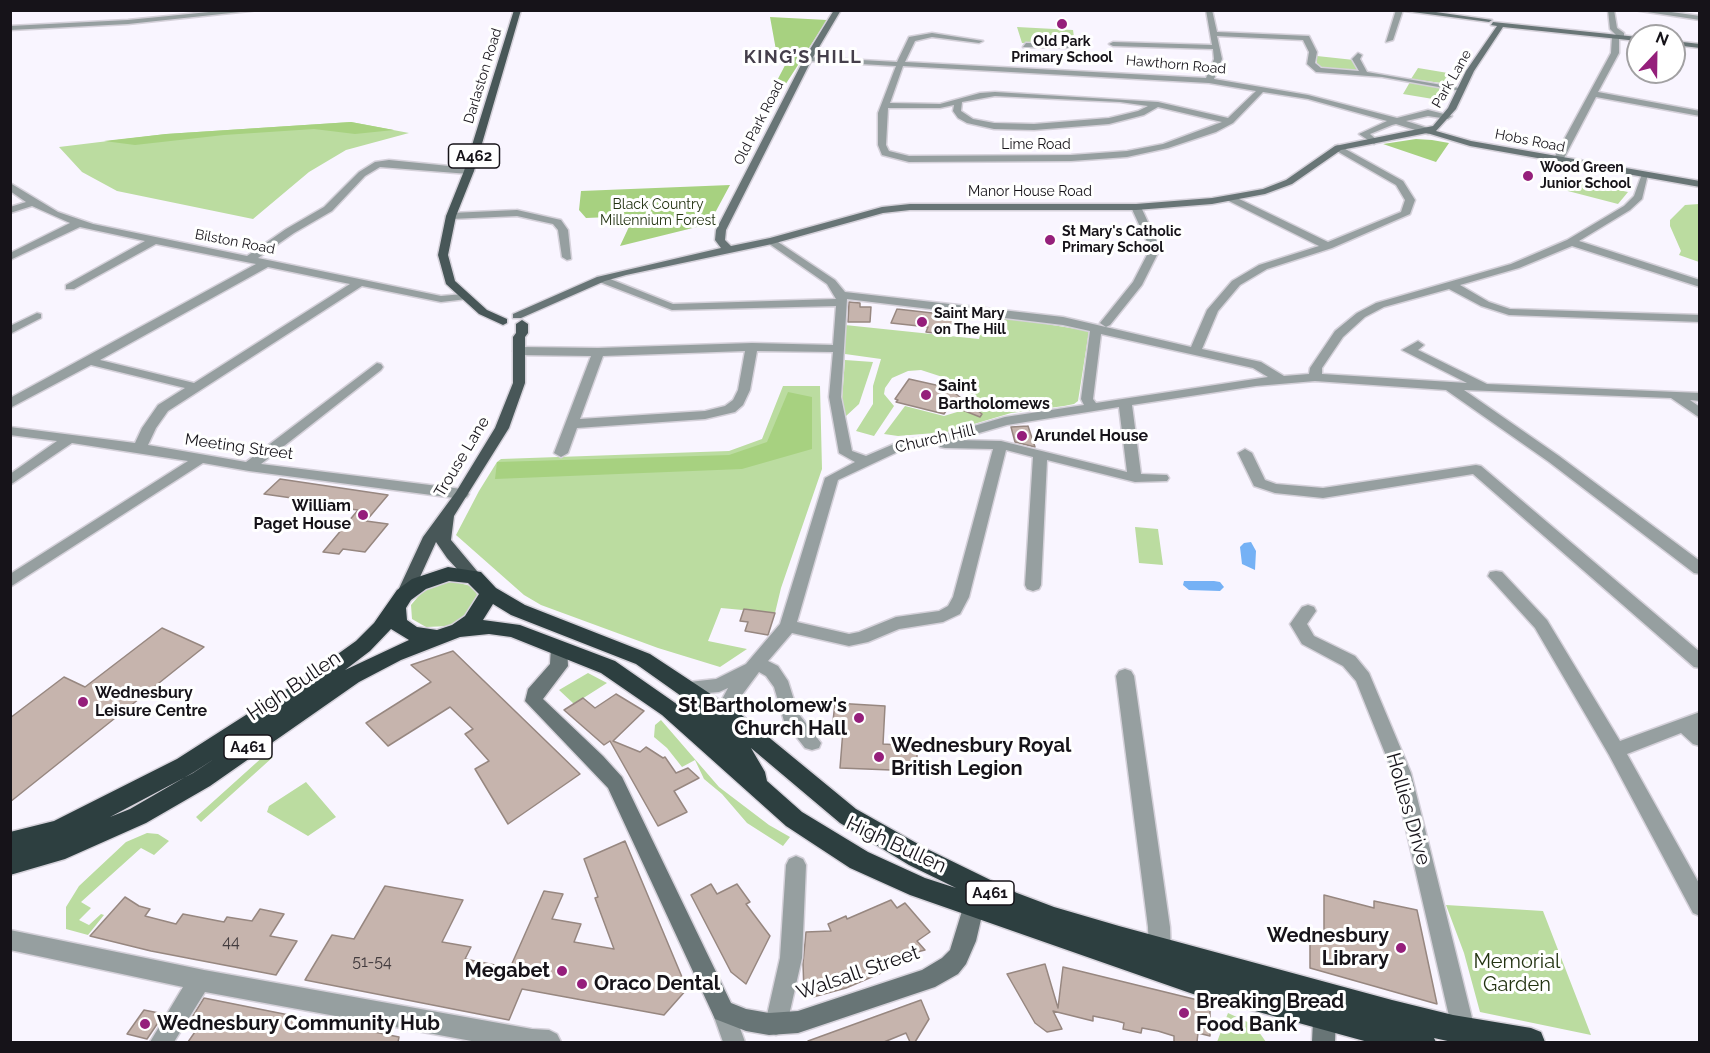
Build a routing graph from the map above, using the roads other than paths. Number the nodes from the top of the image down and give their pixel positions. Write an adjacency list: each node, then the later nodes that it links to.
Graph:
1 (256, 10): 12 (street)
2 (518, 10): 45 (main road, Darlaston Road / A462)
3 (838, 10): 25 (street, Old Park Road)
4 (1209, 10): 13 (street)
5 (1400, 10): 10 (street); 17 (street)
6 (1499, 10): 10 (street)
7 (1611, 10): 14 (street)
8 (1637, 10): 9 (street)
9 (1700, 18)
10 (1497, 22): 14 (street); 30 (street, Park Lane)
11 (1302, 26): 16 (street)
12 (10, 28)
13 (1214, 34): 16 (street); 22 (street)
14 (1614, 35): 15 (street); 31 (street)
15 (1626, 37)
16 (1306, 38): 27 (street)
17 (1389, 40)
18 (979, 41): 26 (street, Lime Road)
19 (1113, 44): 22 (street)
20 (1026, 45): 24 (street)
21 (1073, 46): 24 (street)
22 (1217, 47): 28 (street)
23 (1358, 55): 27 (street)
24 (1050, 58): 26 (street, Hawthorn Road); 28 (street, Hawthorn Road)
25 (807, 59): 26 (street, Hawthorn Road); 59 (street, Old Park Road)
26 (900, 63): 34 (street, Lime Road)
27 (1365, 74): 30 (street)
28 (1209, 81): 29 (street, Hawthorn Road)
29 (1263, 88): 39 (street, Hawthorn Road); 40 (street, Lime Road)
30 (1461, 89): 38 (street, Park Lane)
31 (1594, 94): 37 (street); 44 (street)
32 (958, 102): 33 (street); 35 (street); 36 (street)
33 (1158, 104): 36 (street); 40 (street)
34 (885, 105): 35 (street); 40 (street, Lime Road)
35 (927, 107): 36 (street)
36 (959, 114)
37 (1700, 114)
38 (1448, 116): 39 (street); 41 (street, Park Lane)
39 (1396, 121): 41 (street, Hawthorn Road); 42 (street)
40 (1230, 122)
41 (1428, 131): 42 (street, Manor House Road); 44 (street, Hobs Road)
42 (1374, 141): 43 (street, Manor House Road)
43 (1338, 148): 49 (street, Manor House Road); 58 (street)
44 (1558, 160): 46 (street, Hobs Road)
45 (469, 171): 53 (main road, Darlaston Road / A462); 62 (street)
46 (1645, 176): 47 (street, Hobs Road); 57 (street)
47 (1700, 184)
48 (10, 186): 50 (street, Bilston Road)
49 (1230, 198): 51 (street, Manor House Road); 58 (street)
50 (33, 203): 52 (street); 54 (street, Bilston Road)
51 (1136, 207): 56 (street, Manor House Road); 74 (street)
52 (10, 210)
53 (451, 216): 61 (street); 69 (main road, Darlaston Road / A462)
54 (77, 224): 55 (street, Bilston Road); 60 (street)
55 (153, 241): 62 (street, Bilston Road); 68 (street)
56 (772, 241): 59 (street, Manor House Road); 70 (street)
57 (1571, 242): 66 (street); 67 (street)
58 (1328, 246): 80 (street)
59 (729, 251): 64 (street, Manor House Road)
60 (10, 257)
61 (567, 257)
62 (250, 259): 63 (street, Bilston Road)
63 (267, 263): 65 (street, Bilston Road); 81 (street)
64 (601, 279): 70 (street); 73 (street, Manor House Road)
65 (359, 283): 69 (street, Bilston Road); 86 (street)
66 (1700, 284)
67 (1451, 285): 72 (street); 83 (street)
68 (70, 287)
69 (463, 297): 73 (main road, Darlaston Road / A462)
70 (841, 298): 74 (street); 78 (street)
71 (37, 316): 75 (street)
72 (1700, 319)
73 (515, 326): 79 (street); 110 (main road, Trouse Lane)
74 (1101, 326): 80 (street); 92 (street)
75 (10, 331)
76 (1418, 345): 87 (street)
77 (752, 347): 78 (street); 79 (street); 94 (street)
78 (839, 348): 105 (street)
79 (598, 352): 94 (street)
80 (1195, 352): 84 (street)
81 (87, 360): 86 (street); 91 (street)
82 (377, 367): 106 (street)
83 (1315, 377): 84 (street, Church Hill); 85 (street, Church Hill)
84 (1280, 379): 90 (street, Church Hill)
85 (1449, 386): 87 (street, Church Hill); 112 (street)
86 (196, 387): 100 (street)
87 (1487, 387): 88 (street, Church Hill)
88 (1674, 394): 89 (street, Church Hill); 93 (street)
89 (1700, 397)
90 (1125, 402): 92 (street, Church Hill); 107 (street)
91 (10, 404)
92 (1093, 408): 95 (street, Church Hill)
93 (1700, 414)
94 (571, 424): 101 (street)
95 (992, 425): 98 (street, Church Hill); 99 (street)
96 (10, 430): 97 (street, Meeting Street)
97 (69, 439): 100 (street, Meeting Street); 109 (street)
98 (903, 444): 99 (street); 105 (street, Church Hill)
99 (1001, 445): 102 (street); 120 (street)
100 (140, 448): 104 (street, Meeting Street)
101 (561, 453)
102 (1040, 453): 107 (street); 116 (street)
103 (1245, 453): 124 (street)
104 (198, 460): 106 (street, Meeting Street); 115 (street)
105 (865, 461): 120 (street, Church Hill)
106 (249, 467): 110 (street, Meeting Street)
107 (1135, 478): 108 (street)
108 (1162, 478)
109 (10, 481)
110 (462, 494): 111 (main road, Trouse Lane)
111 (449, 512): 114 (main road, Trouse Lane); 118 (main road, Trouse Lane)
112 (1700, 569)
113 (1496, 576): 132 (street)
114 (474, 577): 117 (highway, A461); 118 (highway, A461)
115 (10, 582)
116 (1034, 585)
117 (489, 592): 121 (highway, A461); 127 (highway, High Bullen / A461)
118 (400, 602): 122 (highway, A461); 135 (highway, High Bullen / A461)
119 (1308, 611): 147 (street, Hollies Drive)
120 (788, 626): 125 (street, Church Hill)
121 (459, 630): 122 (highway, A461); 123 (highway, High Bullen)
122 (437, 637): 135 (highway, High Bullen / A461)
123 (559, 647): 133 (highway, High Bullen); 144 (street)
124 (1700, 662)
125 (756, 663): 127 (street, Church Hill); 128 (street, Church Hill); 131 (street)
126 (1125, 676): 142 (street)
127 (696, 694): 128 (highway, High Bullen / A461); 133 (highway)
128 (730, 718): 134 (highway, High Bullen / A461)
129 (1691, 721): 130 (street); 132 (street)
130 (1700, 739)
131 (812, 743)
132 (1616, 750): 139 (street)
133 (767, 796): 140 (highway, High Bullen)
134 (869, 828): 140 (street); 142 (highway, High Bullen / A461)
135 (57, 840): 136 (highway, A461); 137 (highway, A461)
136 (10, 843)
137 (10, 864)
138 (796, 865): 146 (street)
139 (1700, 906)
140 (975, 907): 142 (highway, High Bullen); 146 (street, Walsall Street)
141 (10, 940): 143 (street)
142 (1159, 958): 145 (highway, High Bullen)
143 (200, 980): 148 (street); 149 (street)
144 (723, 1011): 146 (street, Walsall Street); 150 (street)
145 (1322, 1018): 147 (highway); 151 (highway)
146 (776, 1024)
147 (1466, 1037): 152 (highway)
148 (161, 1042)
149 (549, 1042)
150 (734, 1042)
151 (1422, 1042)
152 (1531, 1042)

